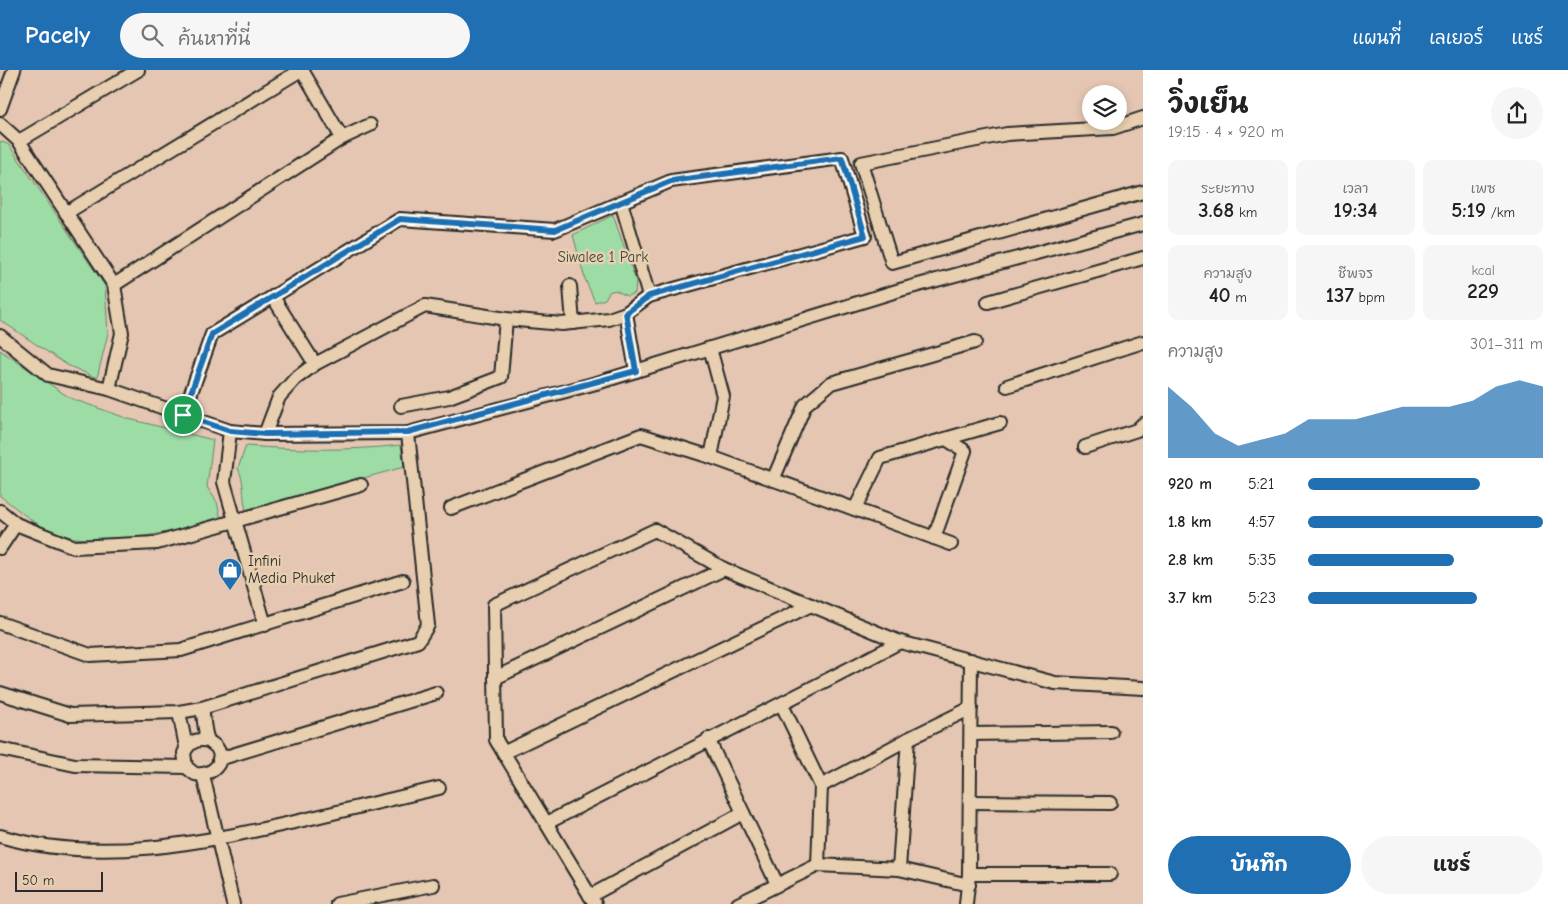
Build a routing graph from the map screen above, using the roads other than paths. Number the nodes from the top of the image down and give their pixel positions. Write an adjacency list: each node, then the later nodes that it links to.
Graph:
1 (14, 70): 4 (street)
2 (138, 70): 9 (street)
3 (302, 70): 8 (street); 12 (street)
4 (0, 109)
5 (1143, 118): 10 (street)
6 (0, 124): 9 (street)
7 (370, 125): 8 (street)
8 (342, 138): 15 (street)
9 (19, 141): 12 (street)
10 (1143, 192)
11 (621, 202): 17 (street); 17 (street); 18 (street)
12 (66, 213): 15 (street)
13 (1143, 224): 26 (street)
14 (1143, 258): 19 (street)
15 (114, 285): 30 (street)
16 (570, 286): 22 (street)
17 (649, 296): 20 (street)
18 (273, 297): 27 (street); 32 (street)
19 (988, 302)
20 (626, 313): 22 (street); 28 (street)
21 (506, 319): 22 (street); 27 (street); 31 (street)
22 (573, 322)
23 (0, 336): 30 (street)
24 (975, 342): 41 (street)
25 (1143, 342): 29 (street)
26 (710, 348): 28 (street); 40 (street)
27 (315, 364): 37 (street)
28 (636, 371): 36 (street)
29 (1007, 386)
30 (110, 389): 32 (street)
31 (401, 406)
32 (183, 415): 35 (street)
33 (1000, 423): 38 (street)
34 (1143, 424): 39 (street)
35 (230, 431): 37 (street); 46 (street)
36 (408, 432): 37 (street); 63 (street)
37 (265, 434)
38 (946, 439): 44 (street); 48 (street)
39 (1085, 447)
40 (712, 457): 41 (street); 43 (street)
41 (773, 480): 44 (street)
42 (361, 485): 46 (street)
43 (451, 508)
44 (855, 509): 48 (street)
45 (0, 511): 47 (street)
46 (235, 520): 47 (street); 55 (street)
47 (16, 524): 50 (street)
48 (934, 538): 49 (street)
49 (951, 544)
50 (0, 548)
51 (724, 569): 53 (street); 58 (street); 58 (street)
52 (403, 581): 55 (street)
53 (811, 605): 56 (street); 73 (street)
54 (0, 623): 55 (street)
55 (265, 625)
56 (900, 642): 57 (street); 62 (street)
57 (971, 660): 59 (street); 64 (street)
58 (495, 678): 73 (street)
59 (1143, 688)
60 (0, 693): 65 (street)
61 (436, 693): 74 (street)
62 (782, 705): 68 (street); 77 (street)
63 (202, 708): 65 (street); 70 (street)
64 (971, 708): 67 (street); 69 (street)
65 (179, 712): 71 (street)
66 (1111, 732): 67 (street)
67 (971, 734): 79 (street)
68 (708, 739): 81 (street); 82 (street)
69 (908, 739): 77 (street); 86 (street)
70 (209, 741): 71 (street); 74 (street)
71 (186, 747): 75 (street)
72 (0, 750): 75 (street)
73 (504, 752): 82 (street)
74 (219, 759): 76 (street)
75 (186, 767): 76 (street)
76 (203, 775): 84 (street)
77 (822, 786): 85 (street)
78 (439, 788): 84 (street)
79 (970, 802): 80 (street); 88 (street)
80 (1110, 803)
81 (743, 813): 89 (street); 91 (street)
82 (547, 823): 91 (street)
83 (0, 836): 84 (street)
84 (218, 840): 92 (street)
85 (818, 865): 86 (street); 89 (street)
86 (899, 869): 88 (street)
87 (1110, 874): 88 (street)
88 (969, 879): 95 (street)
89 (776, 884): 94 (street)
90 (433, 885): 93 (street)
91 (593, 900)
92 (233, 904)
93 (338, 904)
94 (738, 904)
95 (966, 904)

